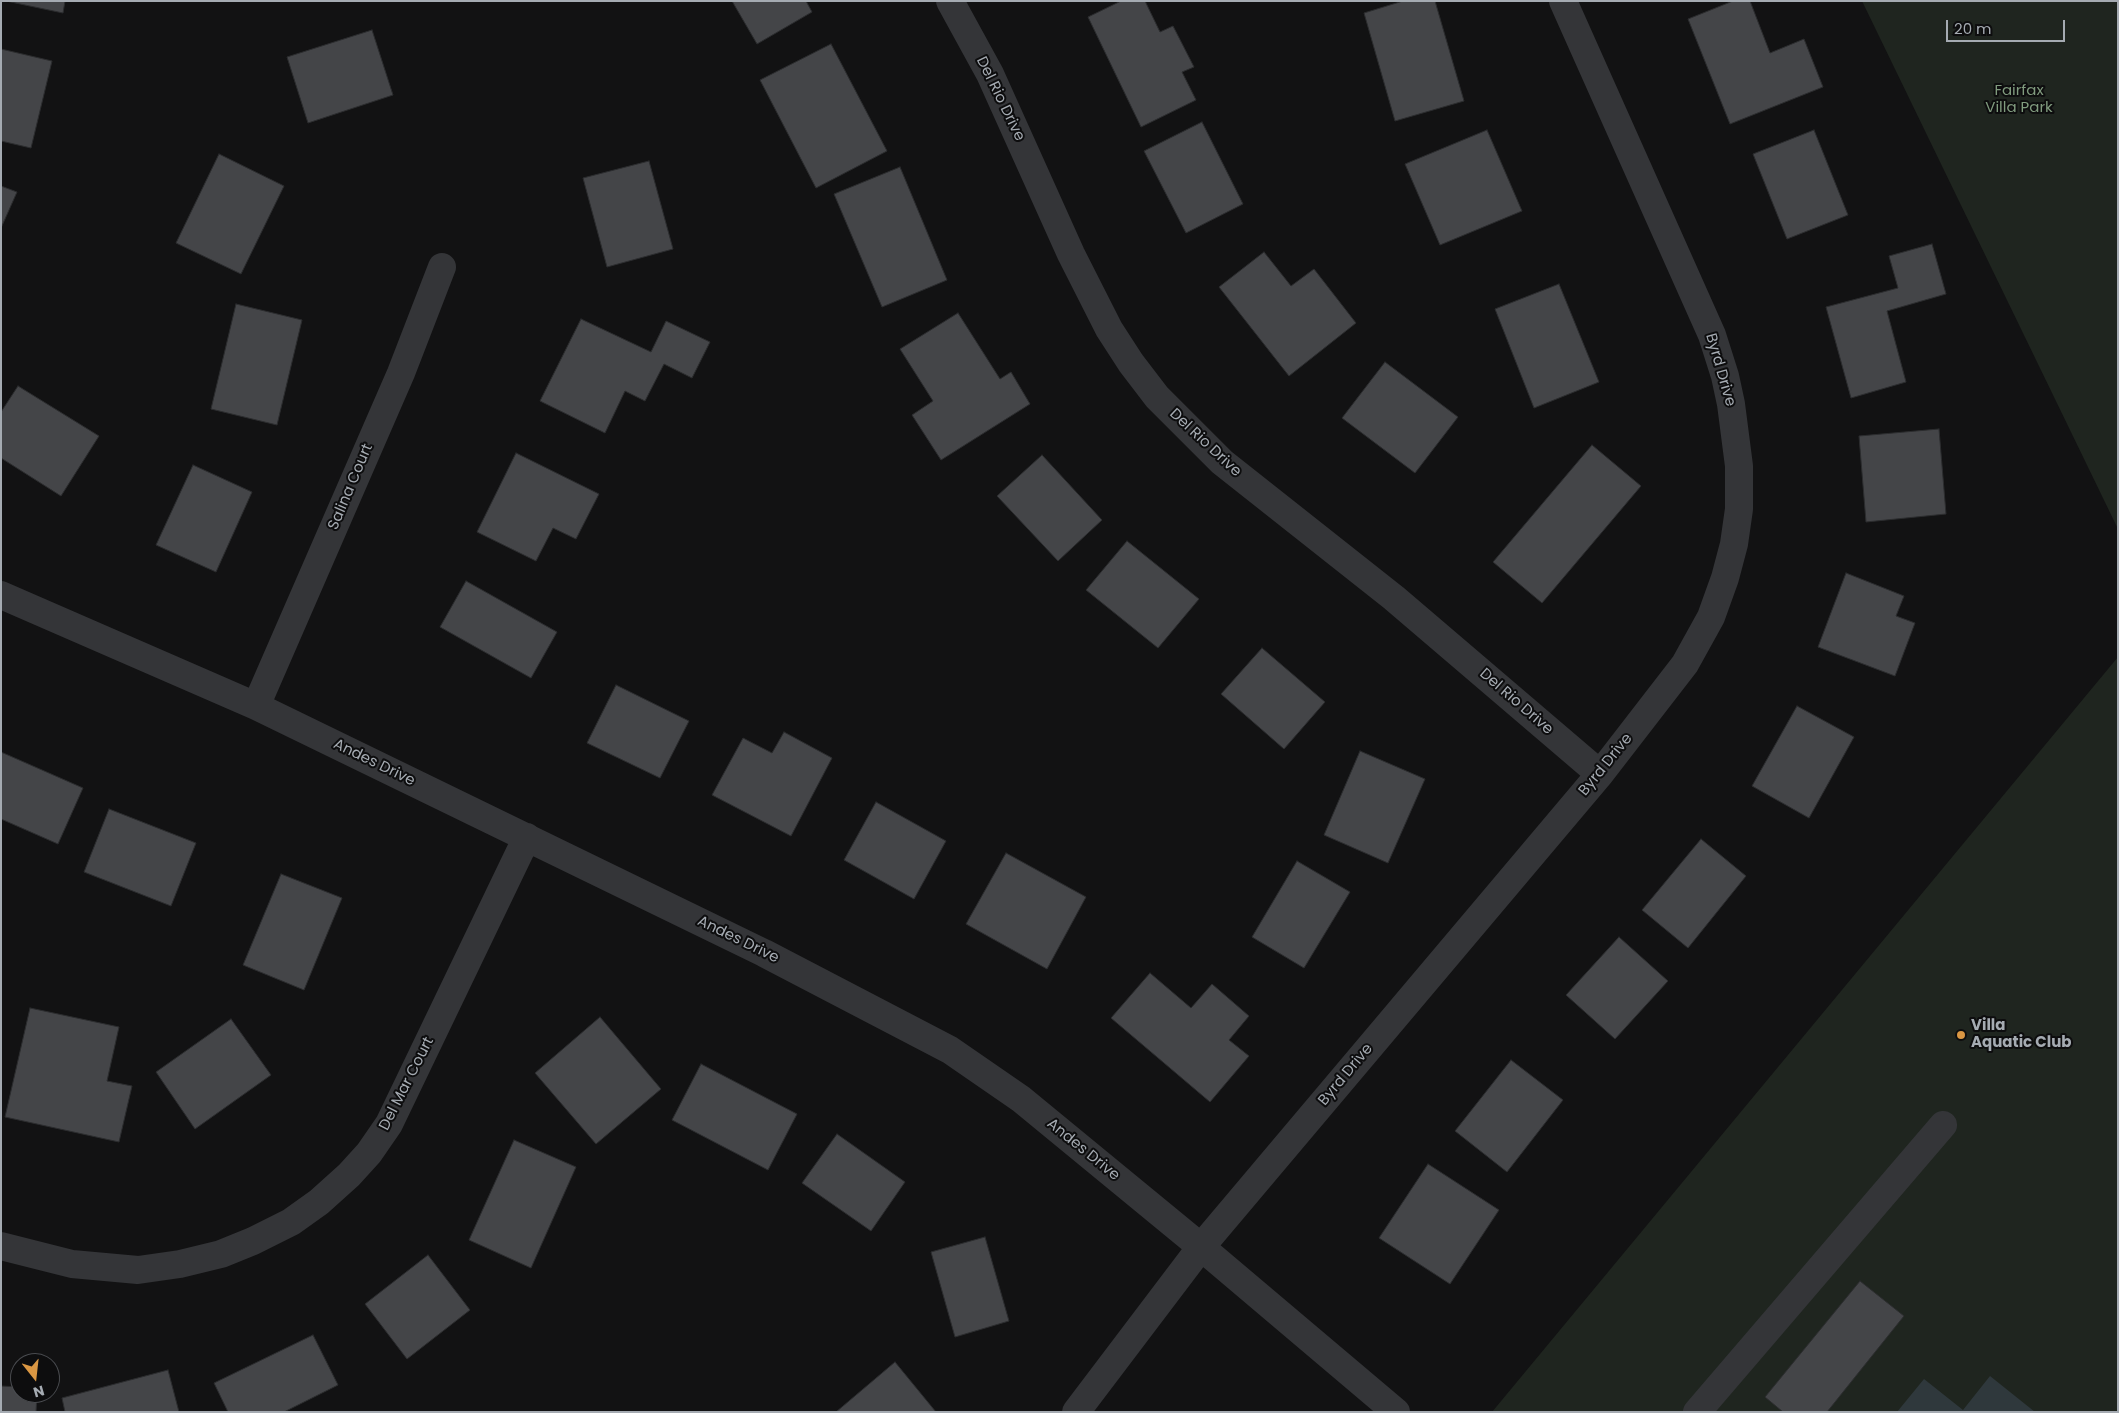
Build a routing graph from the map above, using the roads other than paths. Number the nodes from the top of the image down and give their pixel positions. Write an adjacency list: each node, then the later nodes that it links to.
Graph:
1 (950, 1): 6 (street, Del Rio Drive)
2 (1563, 1): 6 (street, Byrd Drive)
3 (442, 267): 5 (street, Salina Court)
4 (1, 595): 5 (street, Andes Drive)
5 (256, 706): 7 (street, Andes Drive)
6 (1600, 774): 10 (street, Byrd Drive)
7 (527, 837): 9 (street, Del Mar Court); 10 (street, Andes Drive)
8 (1942, 1125): 13 (street)
9 (1, 1246)
10 (1201, 1247): 11 (street, Byrd Drive); 12 (street, Andes Drive)
11 (1076, 1412)
12 (1396, 1412)
13 (1697, 1412)

